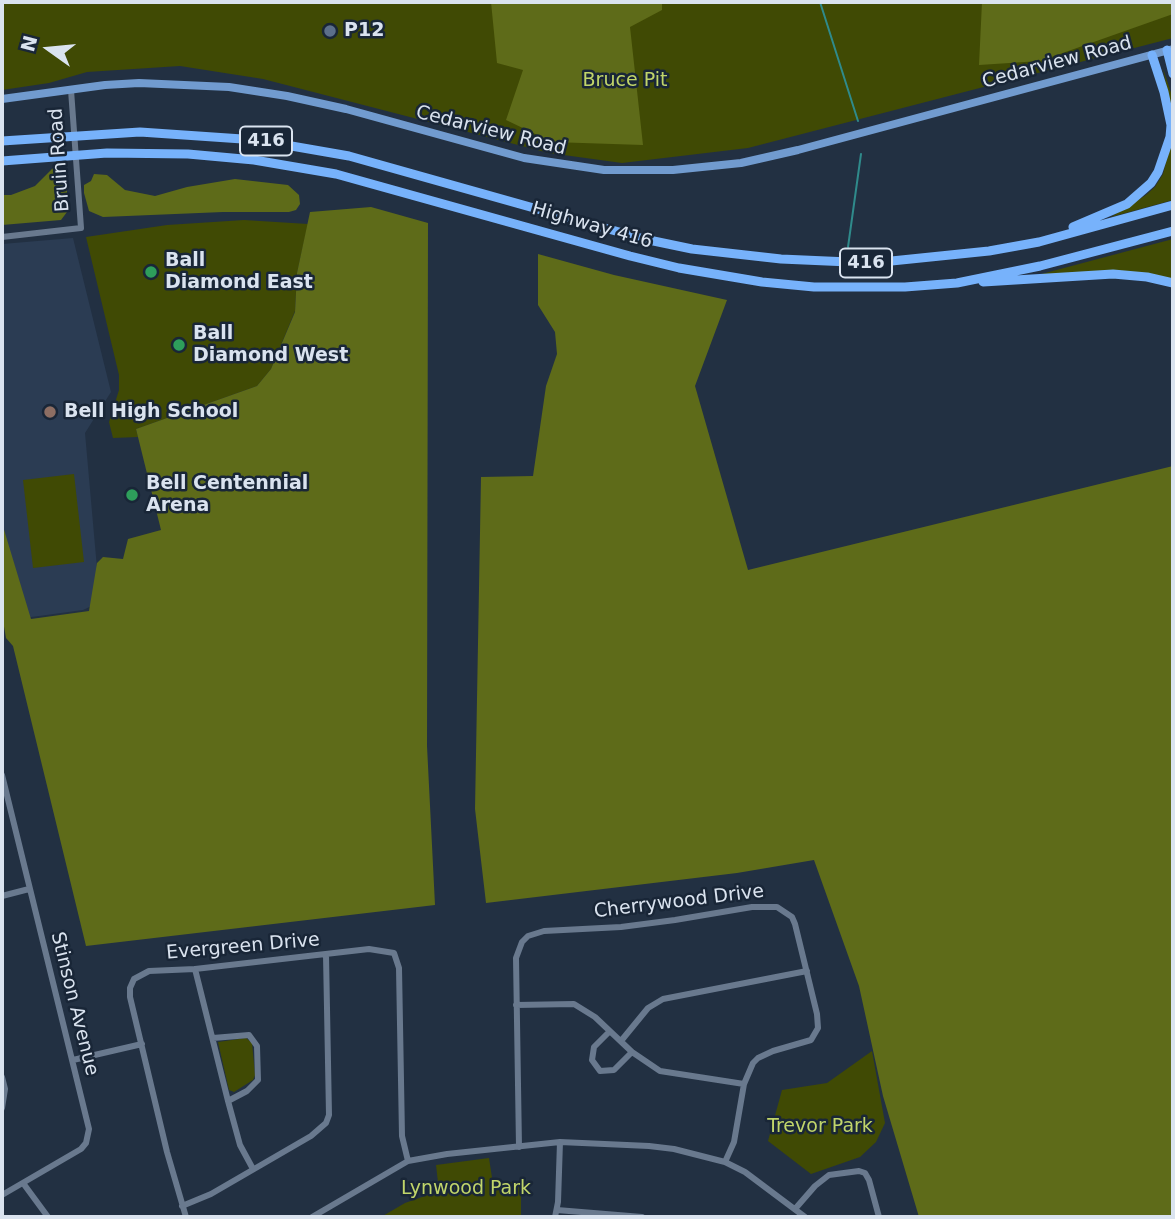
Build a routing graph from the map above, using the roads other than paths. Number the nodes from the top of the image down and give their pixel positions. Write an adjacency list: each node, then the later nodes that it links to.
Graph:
1 (1170, 50): 2 (main road, Cedarview Road); 3 (highway)
2 (1152, 55): 4 (main road, Cedarview Road); 11 (highway)
3 (1173, 74)
4 (71, 89): 5 (main road, Cedarview Road); 10 (street, Bruin Road)
5 (2, 99)
6 (2, 141): 11 (highway, Highway 416 / 416)
7 (2, 160): 12 (highway, Highway 416 / 416)
8 (1173, 205): 11 (highway, Highway 416 / 416)
9 (1173, 231): 12 (highway, Highway 416 / 416)
10 (2, 237)
11 (1039, 242)
12 (957, 283): 13 (highway)
13 (1173, 283)
14 (2, 775): 15 (street, Stinson Avenue)
15 (29, 889): 16 (street); 26 (street, Stinson Avenue)
16 (2, 896)
17 (326, 956): 18 (street, Evergreen Drive); 33 (street, Evergreen Drive); 35 (street)
18 (195, 969): 22 (street); 24 (street, Evergreen Drive)
19 (807, 971): 20 (street, Cherrywood Drive); 23 (street); 28 (street, Cherrywood Drive)
20 (516, 1005): 21 (street); 32 (street, Cherrywood Drive)
21 (610, 1031): 23 (street); 25 (street)
22 (213, 1038): 29 (street); 29 (street)
23 (621, 1041): 25 (street)
24 (142, 1044): 26 (street); 38 (street, Evergreen Drive)
25 (632, 1052): 28 (street)
26 (73, 1060): 36 (street, Stinson Avenue)
27 (2, 1077): 30 (street)
28 (744, 1084): 34 (street, Cherrywood Drive)
29 (228, 1101): 35 (street)
30 (2, 1108)
31 (560, 1142): 32 (street); 34 (street); 40 (street)
32 (519, 1147): 33 (street)
33 (408, 1161): 43 (street)
34 (725, 1162): 39 (street)
35 (253, 1169): 38 (street)
36 (23, 1183): 37 (street, Stinson Avenue); 41 (street)
37 (2, 1195)
38 (182, 1206): 42 (street, Evergreen Drive)
39 (795, 1209): 45 (street); 46 (street)
40 (556, 1214): 44 (street)
41 (48, 1217)
42 (186, 1217)
43 (312, 1217)
44 (642, 1217)
45 (805, 1217)
46 (879, 1217)

